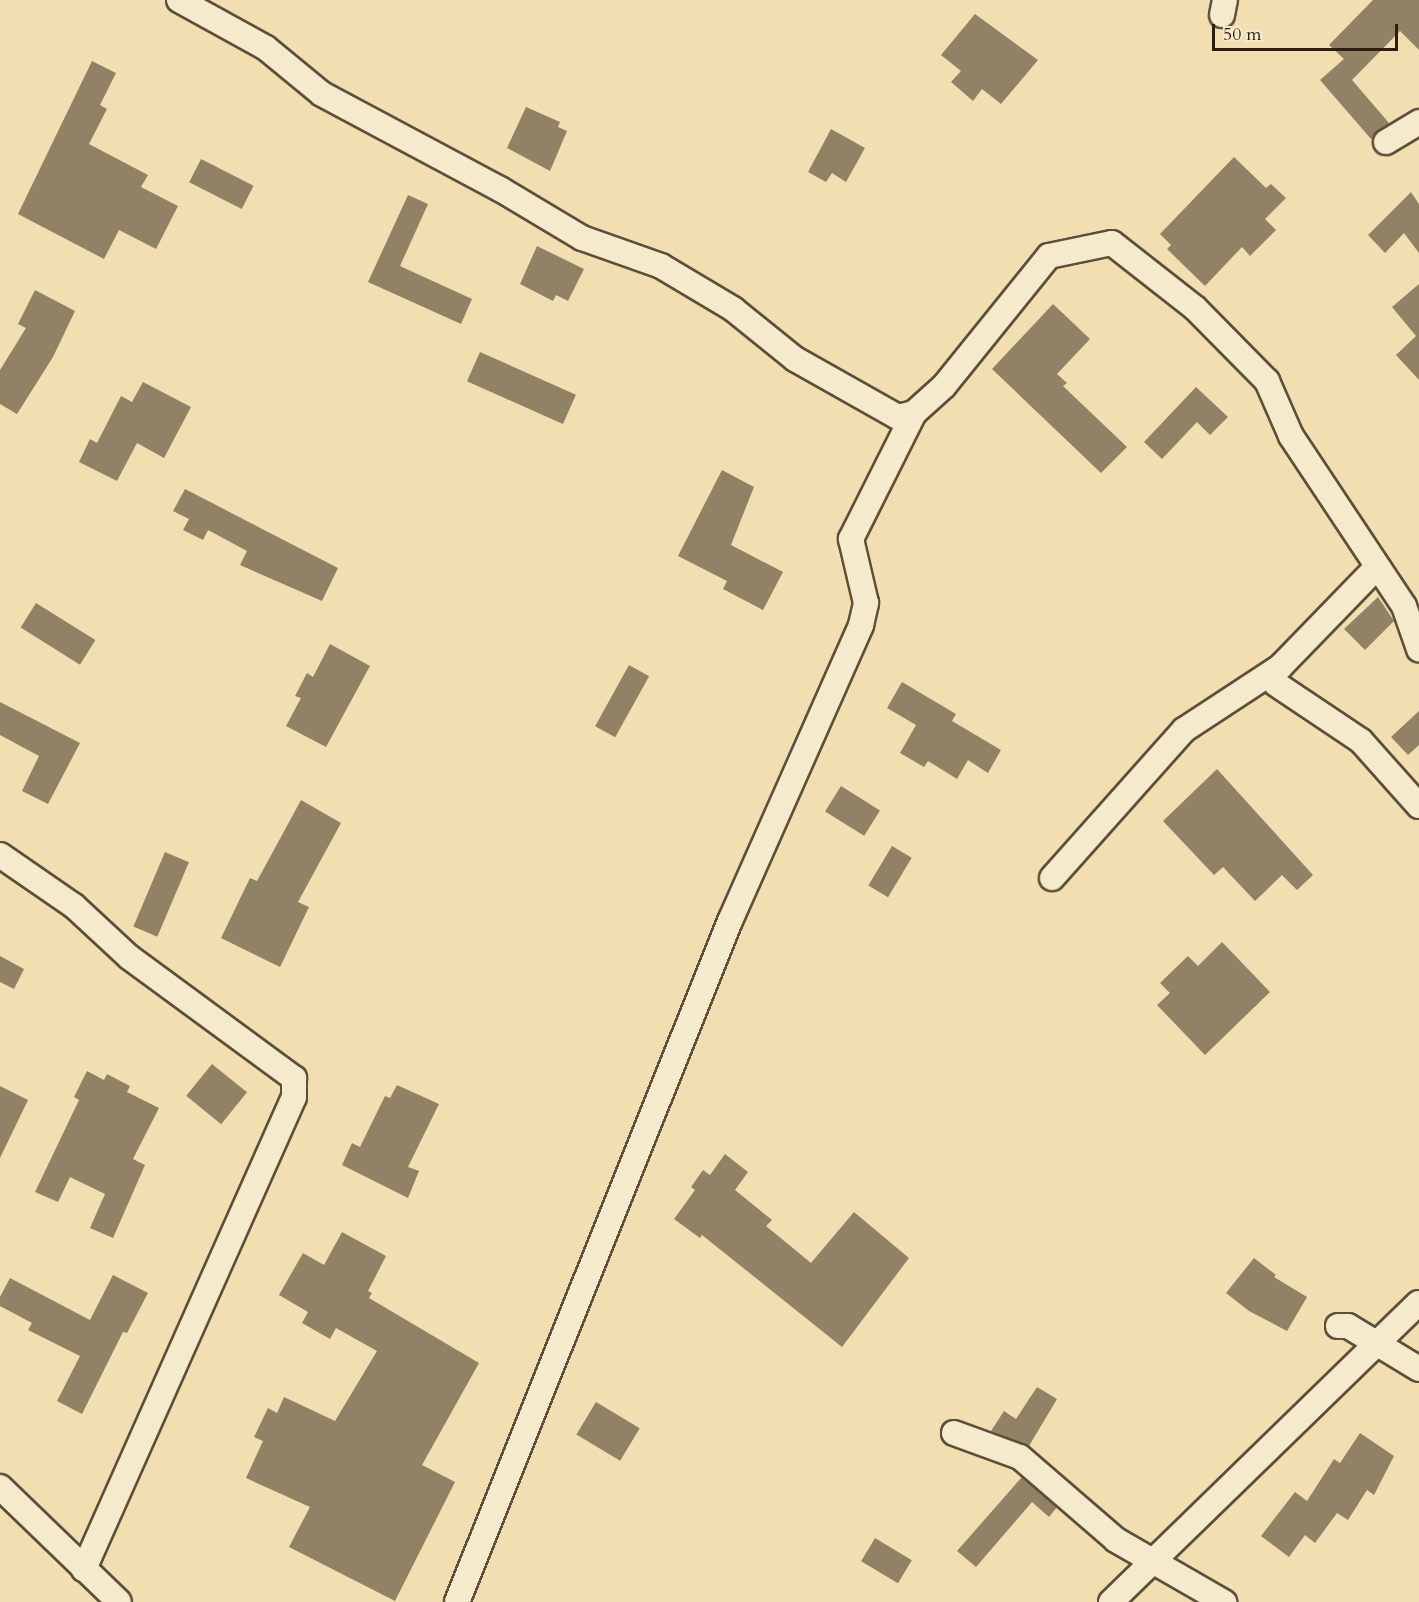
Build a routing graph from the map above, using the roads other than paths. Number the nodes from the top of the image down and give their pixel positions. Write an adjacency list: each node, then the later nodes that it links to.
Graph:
1 (178, 0): 4 (street)
2 (1419, 123): 3 (street)
3 (1386, 142)
4 (914, 412): 5 (street); 20 (street)
5 (1377, 567): 6 (street); 10 (street)
6 (1419, 649)
7 (1276, 684): 8 (street)
8 (1419, 806)
9 (0, 855): 18 (street)
10 (1052, 878)
11 (1419, 1303): 13 (street)
12 (1338, 1326): 13 (street)
13 (1376, 1343): 14 (street); 17 (street)
14 (1419, 1369)
15 (954, 1433): 17 (street)
16 (0, 1487): 18 (street)
17 (1151, 1560): 21 (street); 22 (street)
18 (84, 1569): 19 (street)
19 (119, 1602)
20 (457, 1602)
21 (1111, 1602)
22 (1224, 1602)

